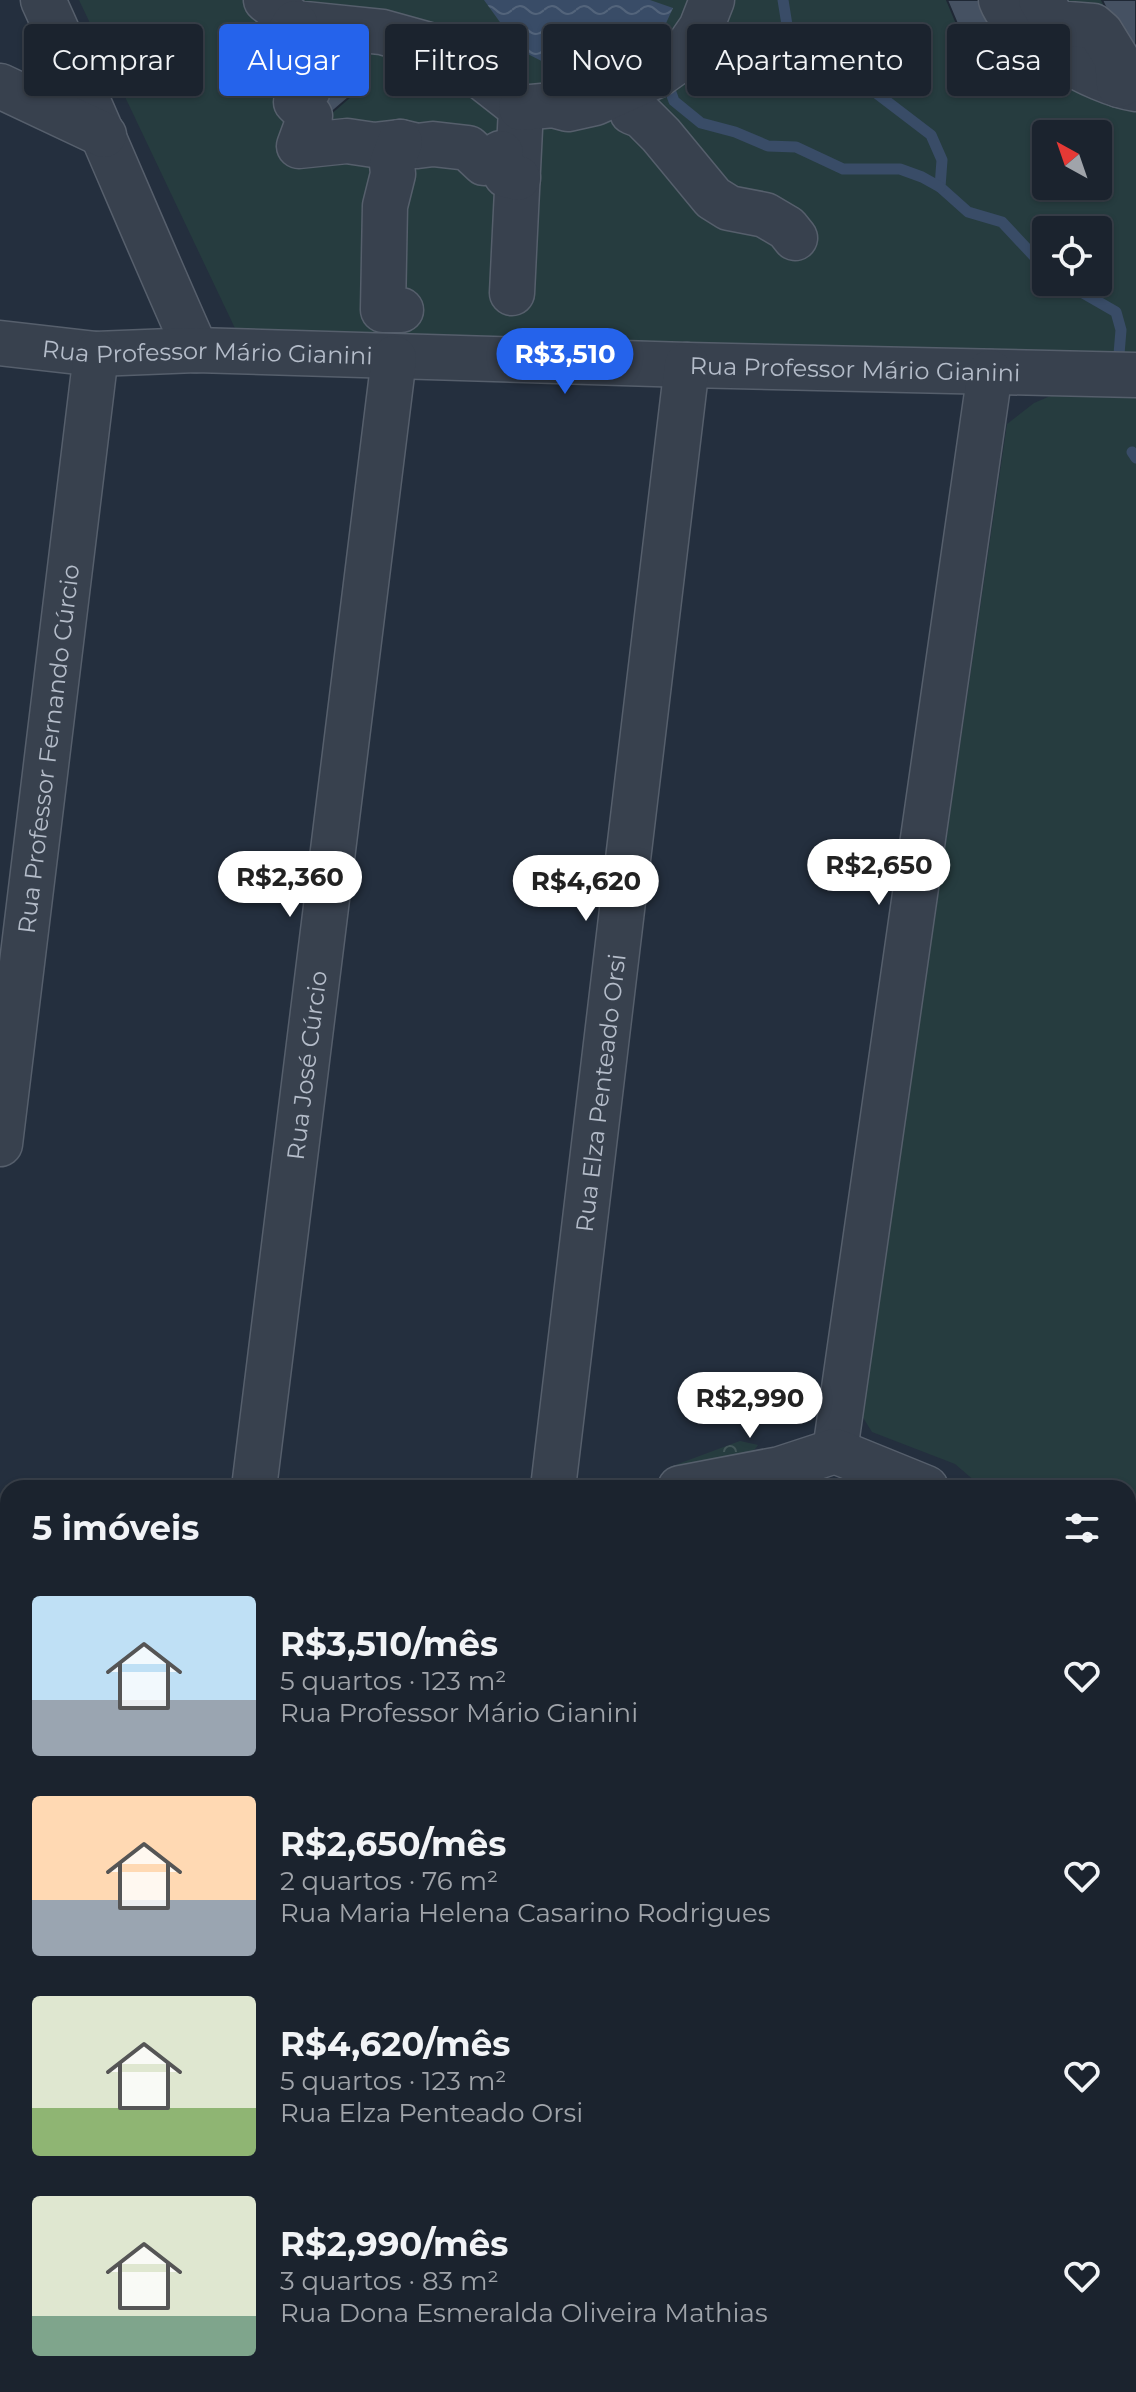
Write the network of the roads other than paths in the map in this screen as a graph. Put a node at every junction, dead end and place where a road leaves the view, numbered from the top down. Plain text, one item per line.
1 (43, 0) edge
2 (712, 0) edge
3 (1001, 0) edge
4 (1041, 0) edge
5 (280, 12) edge
6 (671, 66) edge
7 (1130, 83) edge
8 (0, 86) edge
9 (610, 96) edge
10 (627, 96) edge
11 (521, 108) junction
12 (104, 135) junction
13 (400, 142) junction
14 (518, 178) junction
15 (795, 238) dead end
16 (512, 293) dead end
17 (401, 310) dead end
18 (0, 343) edge
19 (196, 350) junction
20 (96, 354) junction
21 (394, 358) junction
22 (687, 365) junction
23 (990, 372) junction
24 (1136, 375) edge
25 (0, 1144) edge
26 (835, 1451) junction
27 (255, 1480) edge
28 (554, 1480) edge
29 (722, 1480) edge
30 (906, 1480) edge

1 - 12 street
2 - 6 street
3 - 7 street
4 - 7 street
5 - 11 street
5 - 13 street
8 - 12 street
9 - 11 street
10 - 15 street
11 - 14 street
12 - 19 street
13 - 14 street
13 - 17 street
14 - 16 street
18 - 20 street, Rua Professor Mário Gianini
19 - 20 street, Rua Professor Mário Gianini
19 - 21 street, Rua Professor Mário Gianini
20 - 25 street, Rua Professor Fernando Cúrcio
21 - 22 street, Rua Professor Mário Gianini
21 - 27 street, Rua José Cúrcio
22 - 23 street, Rua Professor Mário Gianini
22 - 28 street, Rua Elza Penteado Orsi
23 - 24 street, Rua Professor Mário Gianini
23 - 26 street
26 - 29 street
26 - 30 street

